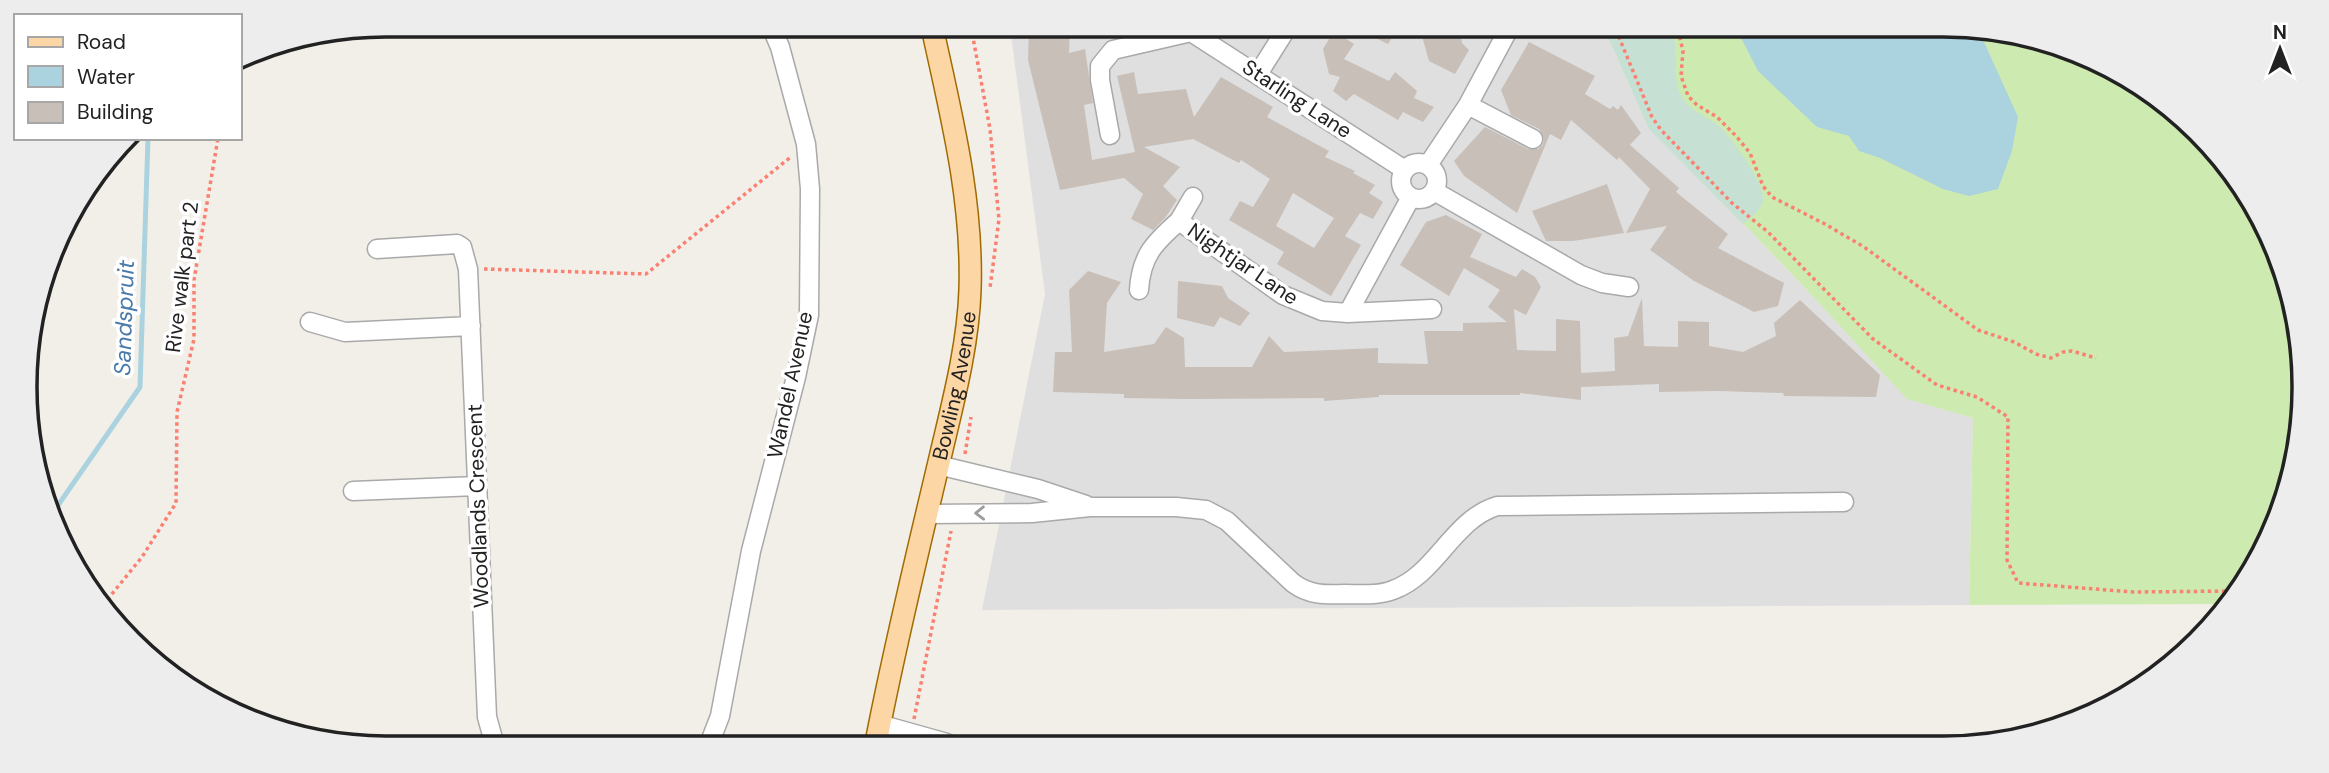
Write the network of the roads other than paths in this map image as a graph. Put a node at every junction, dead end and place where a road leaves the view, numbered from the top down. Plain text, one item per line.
1 (775, 37) edge
2 (934, 37) edge
3 (1164, 37) edge
4 (1202, 37) edge
5 (1281, 37) edge
6 (1504, 37) edge
7 (1258, 74) junction
8 (1468, 105) junction
9 (1110, 135) dead end
10 (1533, 139) dead end
11 (1427, 165) junction
12 (1405, 170) junction
13 (1434, 191) junction
14 (1193, 197) dead end
15 (1411, 197) junction
16 (1179, 221) junction
17 (377, 249) dead end
18 (1629, 287) dead end
19 (1139, 290) dead end
20 (1432, 309) dead end
21 (1348, 313) junction
22 (310, 322) dead end
23 (471, 326) junction
24 (938, 466) junction
25 (477, 486) junction
26 (353, 491) dead end
27 (1844, 502) dead end
28 (1090, 507) junction
29 (928, 514) junction
30 (878, 734) edge
31 (492, 736) edge
32 (712, 736) edge

1 - 32 street, Wandel Avenue
2 - 24 main road, Bowling Avenue
3 - 9 street
4 - 7 street, Starling Lane
5 - 7 street
6 - 8 street
7 - 12 street, Starling Lane
8 - 10 street
8 - 11 street
11 - 12 street
11 - 13 street
12 - 15 street
13 - 15 street
13 - 18 street
14 - 16 street, Nightjar Lane
15 - 21 street
16 - 19 street, Nightjar Lane
16 - 21 street, Nightjar Lane
17 - 23 street, Woodlands Crescent
20 - 21 street, Nightjar Lane
22 - 23 street
23 - 25 street, Woodlands Crescent
24 - 28 street
24 - 29 main road, Bowling Avenue
25 - 26 street
25 - 31 street, Woodlands Crescent
27 - 28 street
28 -> 29 street
29 - 30 main road, Bowling Avenue

